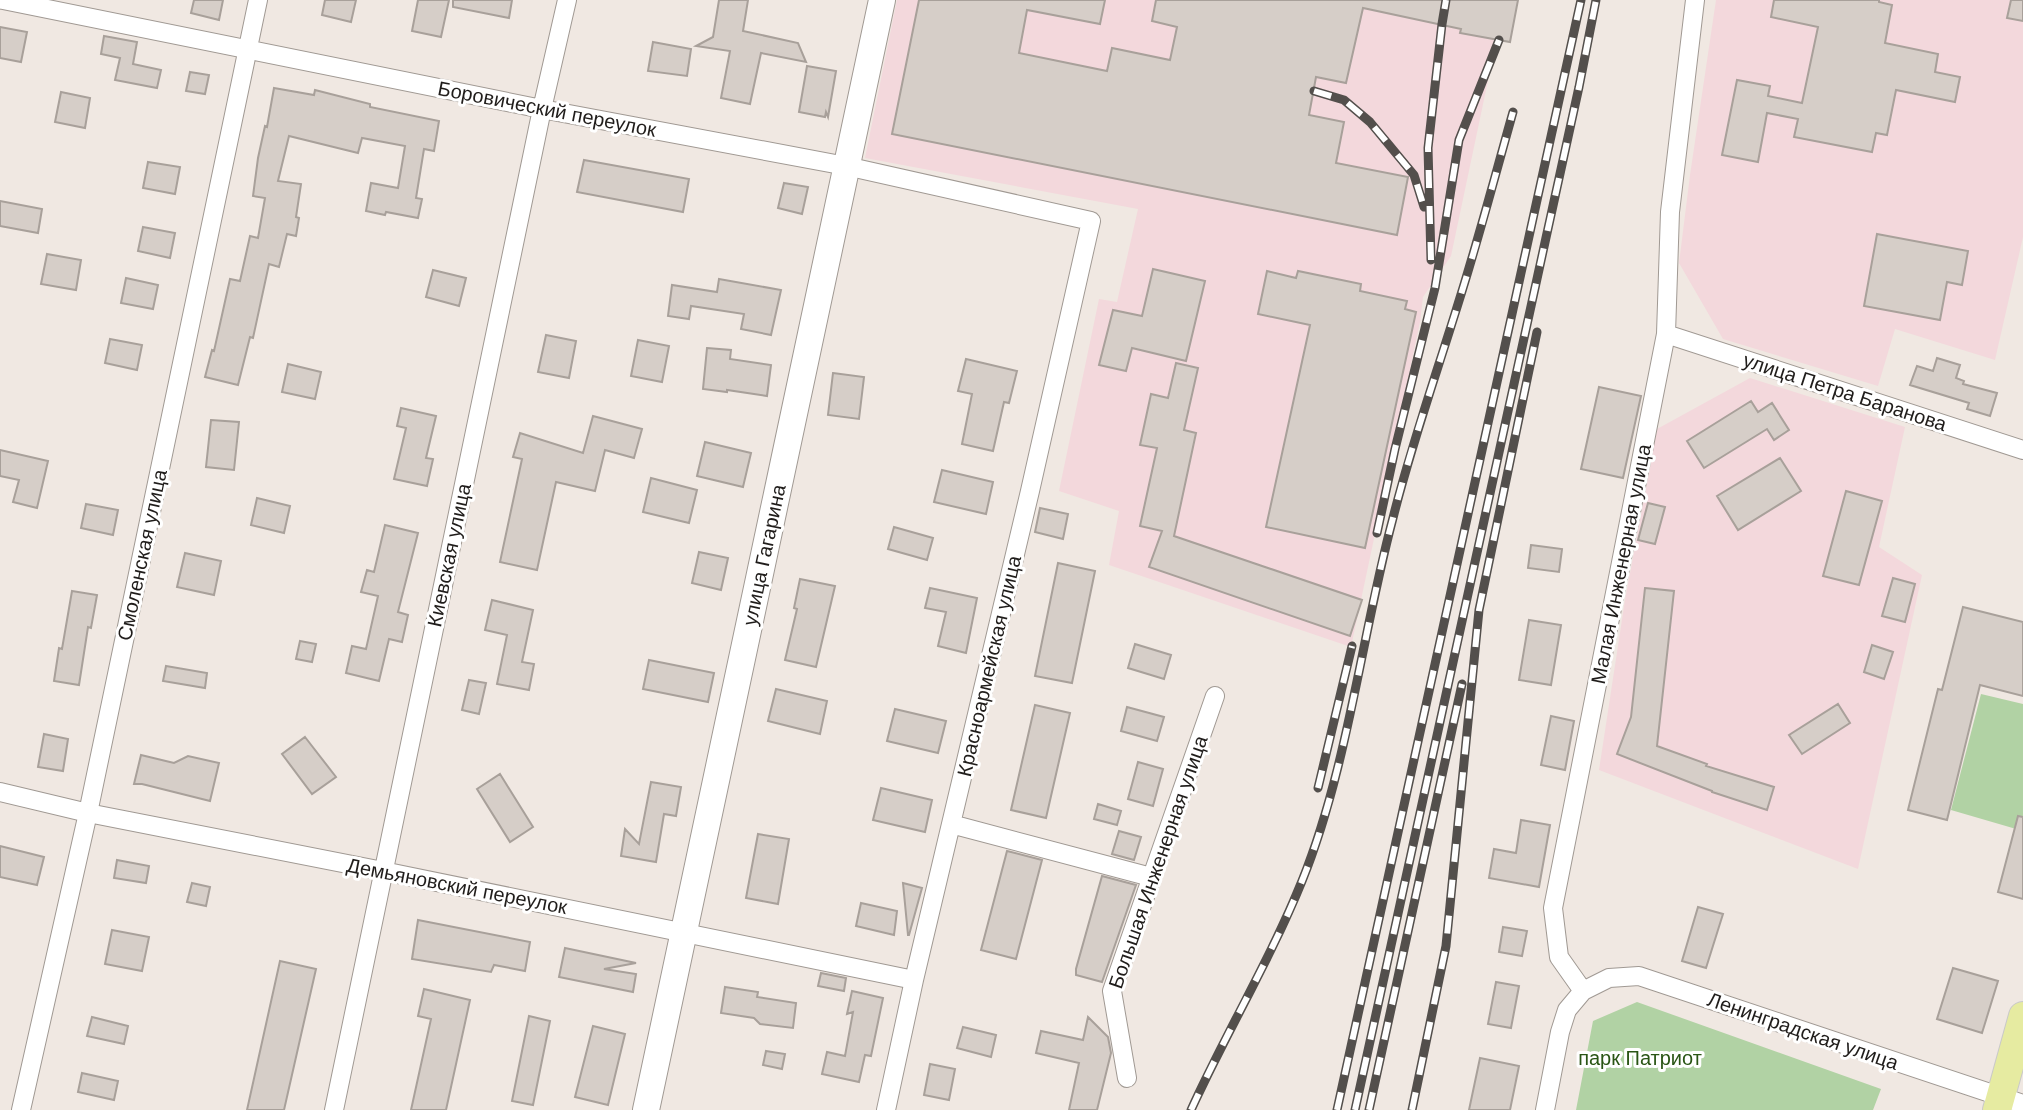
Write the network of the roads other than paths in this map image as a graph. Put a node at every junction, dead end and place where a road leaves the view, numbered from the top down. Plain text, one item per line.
1 (3, 0) edge
2 (258, 0) edge
3 (567, 0) edge
4 (882, 0) edge
5 (1695, 0) edge
6 (248, 50) junction
7 (542, 109) junction
8 (846, 166) junction
9 (1091, 221) joint
10 (1666, 334) junction
11 (2023, 450) edge
12 (1215, 696) dead end
13 (0, 792) edge
14 (88, 813) junction
15 (951, 824) junction
16 (383, 871) junction
17 (1151, 877) junction
18 (684, 932) junction
19 (914, 980) junction
20 (1583, 991) junction
21 (2023, 1016) edge
22 (1127, 1078) dead end
23 (2007, 1104) edge
24 (21, 1110) edge
25 (334, 1110) edge
26 (646, 1110) edge
27 (886, 1110) edge
28 (1545, 1110) edge

1 - 6 street, Боровический переулок
2 - 6 street, Смоленская улица
3 - 7 street, Киевская улица
4 - 8 street, улица Гагарина
5 - 10 street, Малая Инженерная улица
6 - 7 street, Боровический переулок
6 - 14 street, Смоленская улица
7 - 8 street, Боровический переулок
7 - 16 street, Киевская улица
8 - 9 street, Боровический переулок
8 - 18 street, улица Гагарина
9 - 15 street, Красноармейская улица
10 - 11 street, улица Петра Баранова
10 - 20 street, Малая Инженерная улица
12 - 17 street, Большая Инженерная улица
13 - 14 street, Демьяновский переулок
14 - 16 street, Демьяновский переулок
14 - 24 street, Смоленская улица
15 - 17 street
15 - 19 street, Красноармейская улица
16 - 18 street, Демьяновский переулок
16 - 25 street, Киевская улица
17 - 22 street, Большая Инженерная улица
18 - 19 street, Демьяновский переулок
18 - 26 street, улица Гагарина
19 - 27 street, Красноармейская улица
20 - 23 street, Ленинградская улица
20 - 28 street
21 - 23 main road

